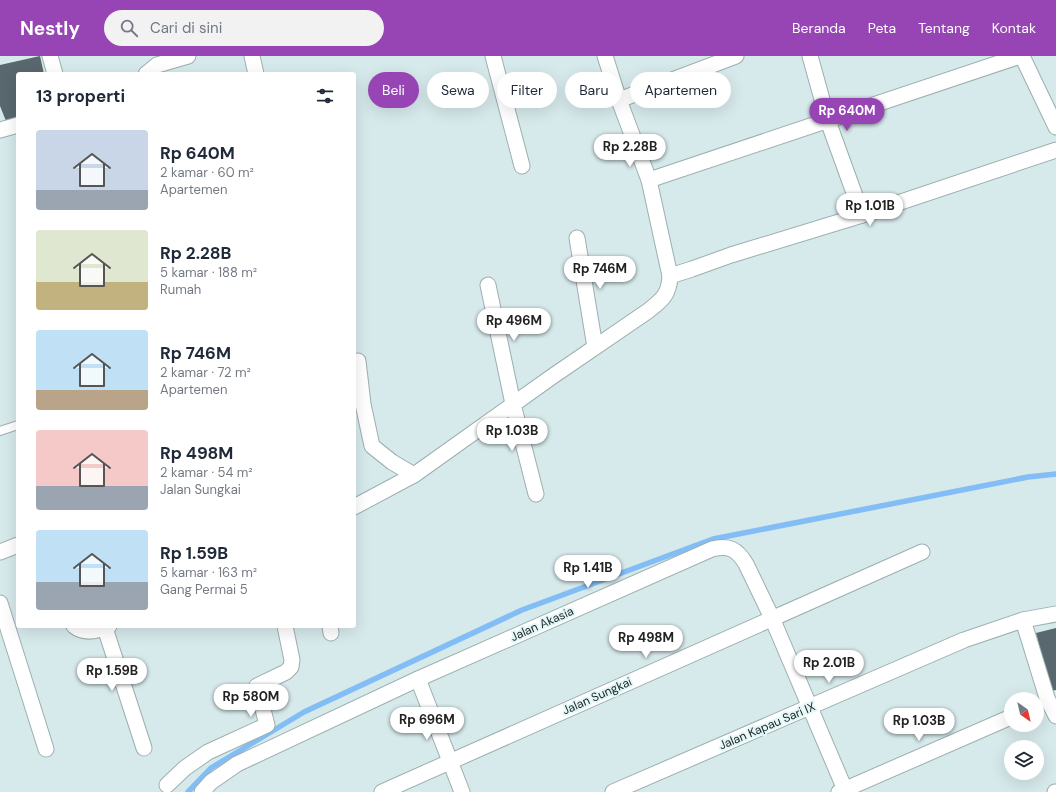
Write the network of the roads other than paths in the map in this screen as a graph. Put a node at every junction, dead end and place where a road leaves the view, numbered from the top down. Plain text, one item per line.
1 (50, 56) edge
2 (188, 56) edge
3 (252, 56) edge
4 (494, 56) edge
5 (605, 56) edge
6 (736, 56) edge
7 (810, 56) edge
8 (1021, 56) edge
9 (156, 60) edge
10 (54, 72) edge
11 (147, 72) edge
12 (256, 72) edge
13 (610, 72) edge
14 (622, 99) edge
15 (622, 108) edge
16 (828, 121) junction
17 (16, 126) edge
18 (1056, 127) edge
19 (0, 130) edge
20 (1056, 150) edge
21 (522, 166) dead end
22 (649, 180) junction
23 (862, 215) junction
24 (577, 238) dead end
25 (670, 276) junction
26 (488, 285) dead end
27 (595, 347) junction
28 (358, 361) dead end
29 (513, 404) junction
30 (16, 426) edge
31 (0, 431) edge
32 (414, 475) junction
33 (536, 494) dead end
34 (356, 506) edge
35 (16, 546) edge
36 (0, 552) edge
37 (922, 552) dead end
38 (0, 603) edge
39 (1056, 614) edge
40 (772, 618) junction
41 (1024, 620) junction
42 (78, 628) edge
43 (101, 628) edge
44 (107, 628) edge
45 (285, 628) edge
46 (418, 679) junction
47 (1040, 692) edge
48 (1044, 703) edge
49 (811, 707) junction
50 (1056, 716) edge
51 (1004, 720) edge
52 (46, 748) dead end
53 (144, 748) dead end
54 (449, 762) junction
55 (167, 785) dead end
56 (843, 791) edge
57 (202, 792) edge
58 (382, 792) edge
59 (462, 792) edge
60 (613, 792) edge

1 - 10 street
2 - 9 street
3 - 12 street
4 - 21 street
5 - 13 street
6 - 14 street
7 - 16 street
8 - 16 street
8 - 18 street
9 - 11 street
15 - 22 street
16 - 22 street
16 - 23 street
17 - 19 street
20 - 23 street
22 - 25 street
23 - 25 street
24 - 27 street
25 - 27 street
26 - 29 street
27 - 29 street
28 - 32 street
29 - 32 street
29 - 33 street
30 - 31 lane
32 - 34 street
35 - 36 street
37 - 40 street, Jalan Sungkai
38 - 52 street
39 - 41 street, Jalan Kapau Sari IX
40 - 46 street, Jalan Akasia
40 - 49 street, Jalan Akasia
40 - 54 street, Jalan Sungkai
41 - 47 street
41 - 49 street, Jalan Kapau Sari IX
42 - 43 street
44 - 53 street
45 - 55 street
46 - 54 street
46 - 57 street, Jalan Akasia
48 - 50 street
49 - 56 street, Jalan Akasia
49 - 60 street, Jalan Kapau Sari IX
51 - 56 street
54 - 58 street, Jalan Sungkai
54 - 59 street

